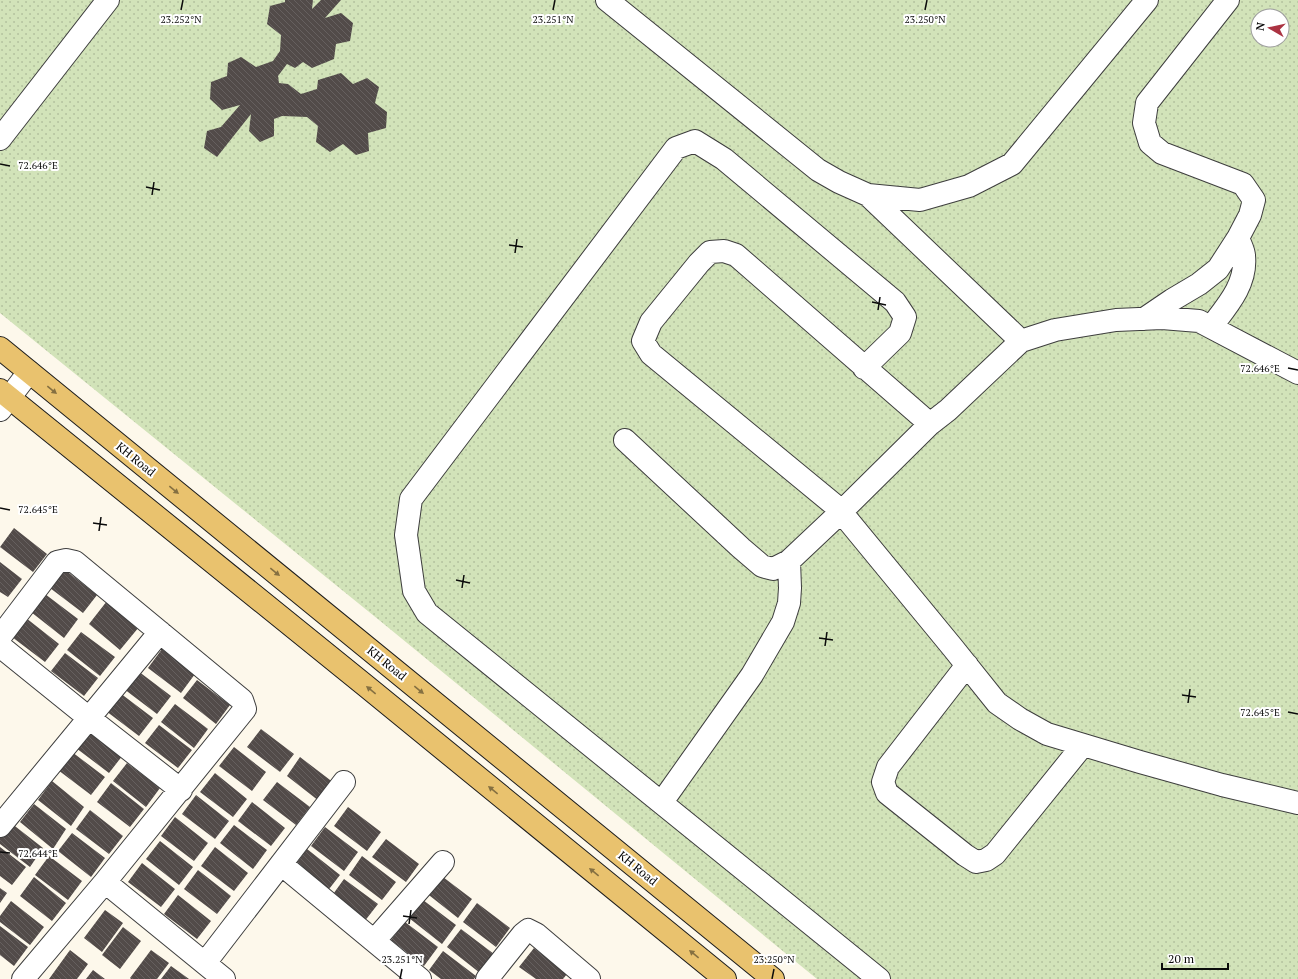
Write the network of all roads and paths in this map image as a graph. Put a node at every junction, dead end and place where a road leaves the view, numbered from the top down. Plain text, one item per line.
1 (108, 0) edge
2 (606, 0) edge
3 (1147, 0) edge
4 (1228, 0) edge
5 (0, 139) edge
6 (868, 195) junction
7 (1238, 238) junction
8 (1144, 319) junction
9 (1211, 327) junction
10 (1021, 341) junction
11 (0, 348) edge
12 (864, 368) junction
13 (29, 372) junction
14 (1298, 373) edge
15 (3, 399) edge
16 (930, 424) junction
17 (625, 440) dead end
18 (841, 512) junction
19 (789, 560) junction
20 (160, 632) junction
21 (0, 637) edge
22 (0, 646) edge
23 (967, 665) junction
24 (88, 718) junction
25 (1083, 745) junction
26 (344, 782) dead end
27 (181, 790) junction
28 (662, 802) junction
29 (1298, 803) edge
30 (0, 826) edge
31 (443, 862) dead end
32 (281, 864) junction
33 (105, 882) junction
34 (374, 941) junction
35 (205, 963) junction
36 (23, 979) edge
37 (224, 979) edge
38 (420, 979) edge
39 (486, 979) edge
40 (589, 979) edge
41 (725, 979) edge
42 (773, 979) edge
43 (879, 979) edge

1 - 5 street
2 - 6 street
3 - 6 street
4 - 7 street
6 - 10 street
7 - 8 street
7 - 9 street
8 - 9 street
8 - 10 street
9 - 14 street
10 - 16 street
11 - 13 main road, KH Road
12 - 16 street
12 - 18 street
12 - 28 street
13 - 15 street
13 -> 42 main road, KH Road
41 -> 15 main road
16 - 18 street
17 - 19 street
18 - 19 street
18 - 23 street
19 - 28 street
20 - 21 street
20 - 24 street
20 - 27 street
22 - 24 street
23 - 25 street
23 - 25 street
24 - 27 street
24 - 30 street
25 - 29 street
26 - 32 street
27 - 33 street
28 - 43 street
31 - 34 street
32 - 34 street
32 - 35 street
33 - 35 street
33 - 36 street
34 - 38 street
35 - 37 street
39 - 40 street

